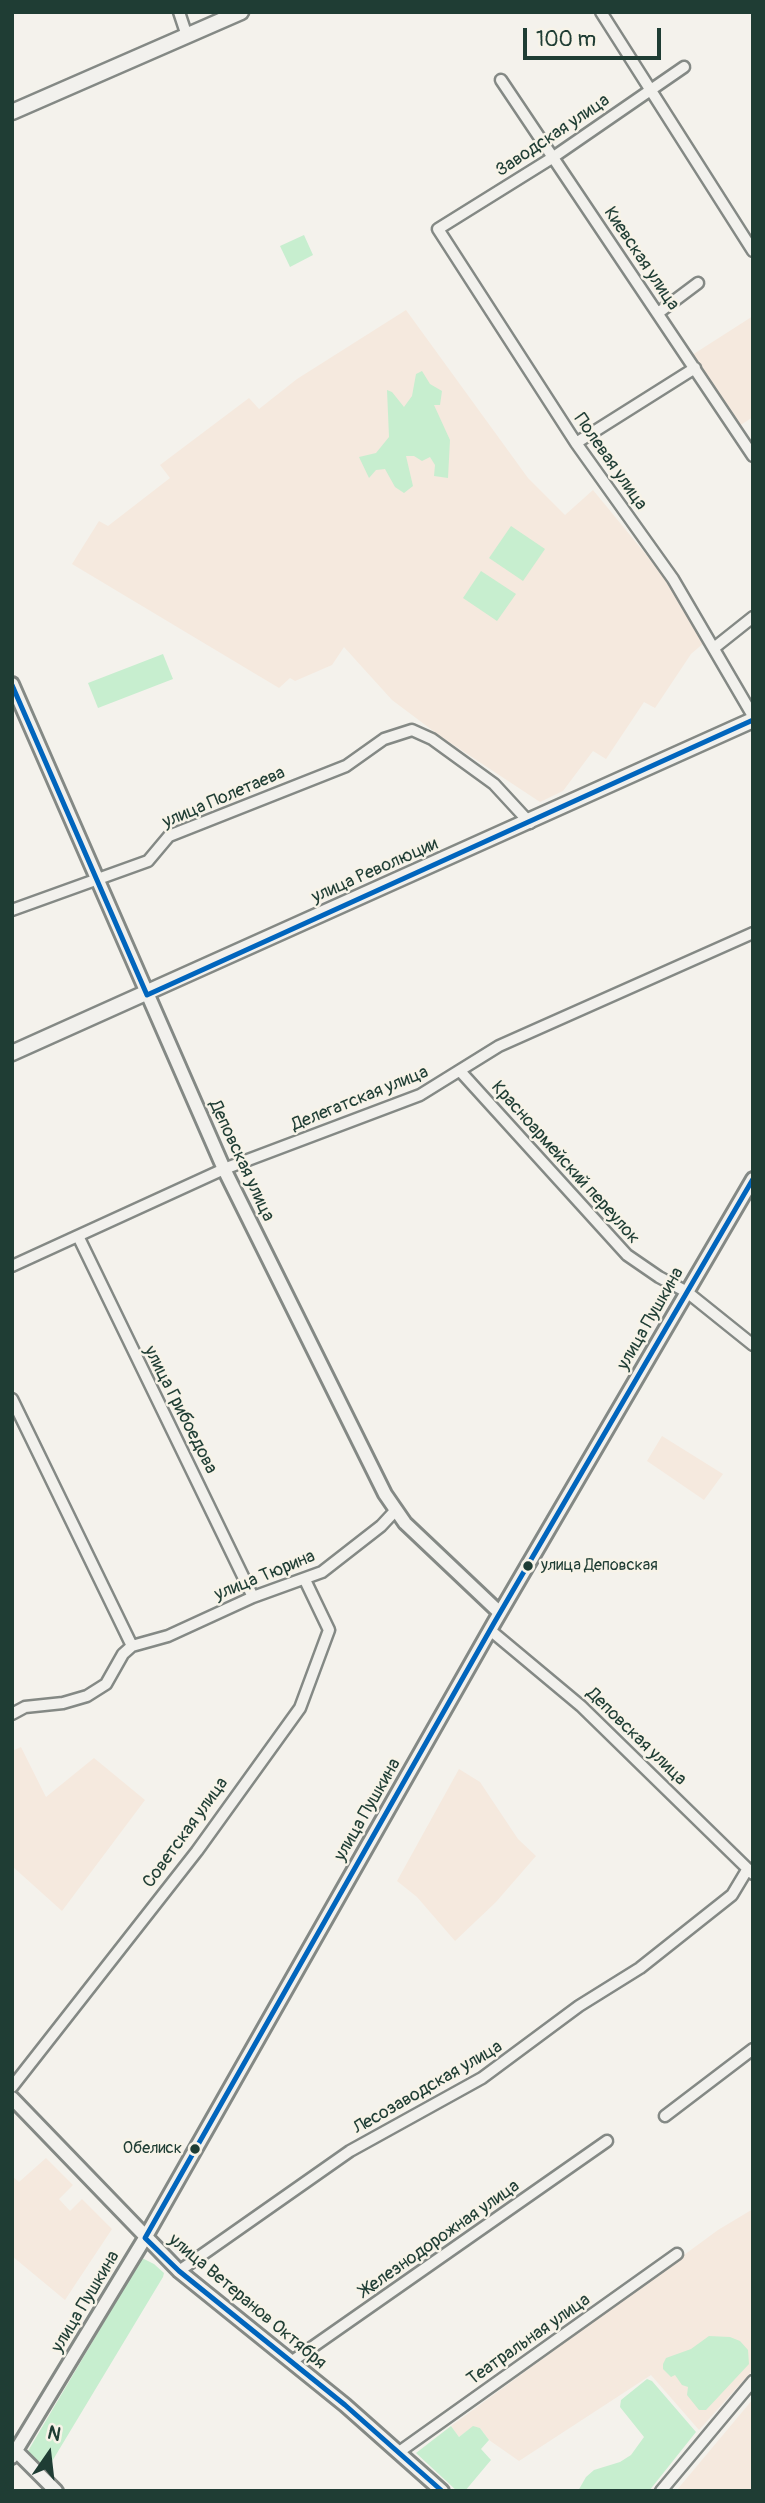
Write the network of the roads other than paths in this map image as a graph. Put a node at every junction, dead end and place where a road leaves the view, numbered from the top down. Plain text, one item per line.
1 (178, 12) edge
2 (242, 12) edge
3 (601, 12) edge
4 (187, 36) junction
5 (684, 67) dead end
6 (501, 80) dead end
7 (648, 90) junction
8 (12, 112) edge
9 (552, 158) junction
10 (438, 229) joint
11 (753, 251) edge
12 (698, 283) dead end
13 (658, 313) junction
14 (695, 368) junction
15 (576, 443) junction
16 (753, 456) edge
17 (753, 617) edge
18 (714, 648) junction
19 (12, 684) edge
20 (753, 718) edge
21 (530, 823) junction
22 (97, 879) junction
23 (12, 910) edge
24 (753, 933) edge
25 (147, 995) junction
26 (12, 1054) edge
27 (460, 1071) junction
28 (224, 1169) junction
29 (753, 1179) edge
30 (78, 1237) junction
31 (12, 1266) edge
32 (687, 1292) junction
33 (753, 1345) edge
34 (12, 1399) edge
35 (395, 1511) junction
36 (305, 1580) junction
37 (253, 1597) junction
38 (500, 1613) junction
39 (490, 1630) junction
40 (132, 1646) junction
41 (12, 1714) edge
42 (750, 1872) edge
43 (753, 2049) edge
44 (12, 2087) edge
45 (14, 2104) edge
46 (665, 2116) dead end
47 (607, 2141) dead end
48 (145, 2238) junction
49 (677, 2254) dead end
50 (179, 2271) junction
51 (292, 2362) junction
52 (753, 2381) edge
53 (400, 2452) junction
54 (14, 2454) edge
55 (56, 2491) edge
56 (442, 2491) edge
57 (661, 2491) edge

1 - 4 street
2 - 4 main road
3 - 7 street
4 - 8 main road
5 - 7 street, Заводская улица
6 - 9 street, Киевская улица
7 - 9 street, Заводская улица
7 - 11 street
9 - 10 street, Заводская улица
9 - 13 street, Киевская улица
10 - 15 street, Полевая улица
12 - 13 street
13 - 14 street, Киевская улица
14 - 15 street
14 - 16 street, Киевская улица
15 - 18 street, Полевая улица
17 - 18 street
18 - 20 street, Полевая улица
19 - 22 street, Деповская улица
20 - 21 main road, улица Революции
21 - 22 street, улица Полетаева
21 - 25 main road, улица Революции
22 - 23 street, улица Полетаева
22 - 25 street, Деповская улица
24 - 27 street, Делегатская улица
25 - 26 main road, улица Революции
25 - 28 street, Деповская улица
27 - 28 street, Делегатская улица
27 - 32 street, Красноармейский переулок
28 - 30 street, Делегатская улица
28 - 35 street, Деповская улица
29 - 32 street, улица Пушкина
30 - 31 street, Делегатская улица
30 - 37 street, улица Грибоедова
32 - 33 street, Красноармейский переулок
32 - 38 street, улица Пушкина
34 - 40 street
35 - 36 street, улица Тюрина
35 - 38 street, Деповская улица
36 - 37 street, улица Тюрина
36 - 44 street, Советская улица
37 - 40 street, улица Тюрина
38 - 39 street, улица Пушкина
39 - 42 street, Деповская улица
39 - 48 street, улица Пушкина
40 - 41 street
42 - 50 street, Лесозаводская улица
43 - 46 street
45 - 48 street, улица Ветеранов Октября
47 - 51 street, Железнодорожная улица
48 - 50 street, улица Ветеранов Октября
48 - 54 street, улица Пушкина
49 - 53 street, Театральная улица
50 - 51 street, улица Ветеранов Октября
51 - 53 street, улица Ветеранов Октября
52 - 57 street
53 - 56 street, улица Ветеранов Октября
54 - 55 street

